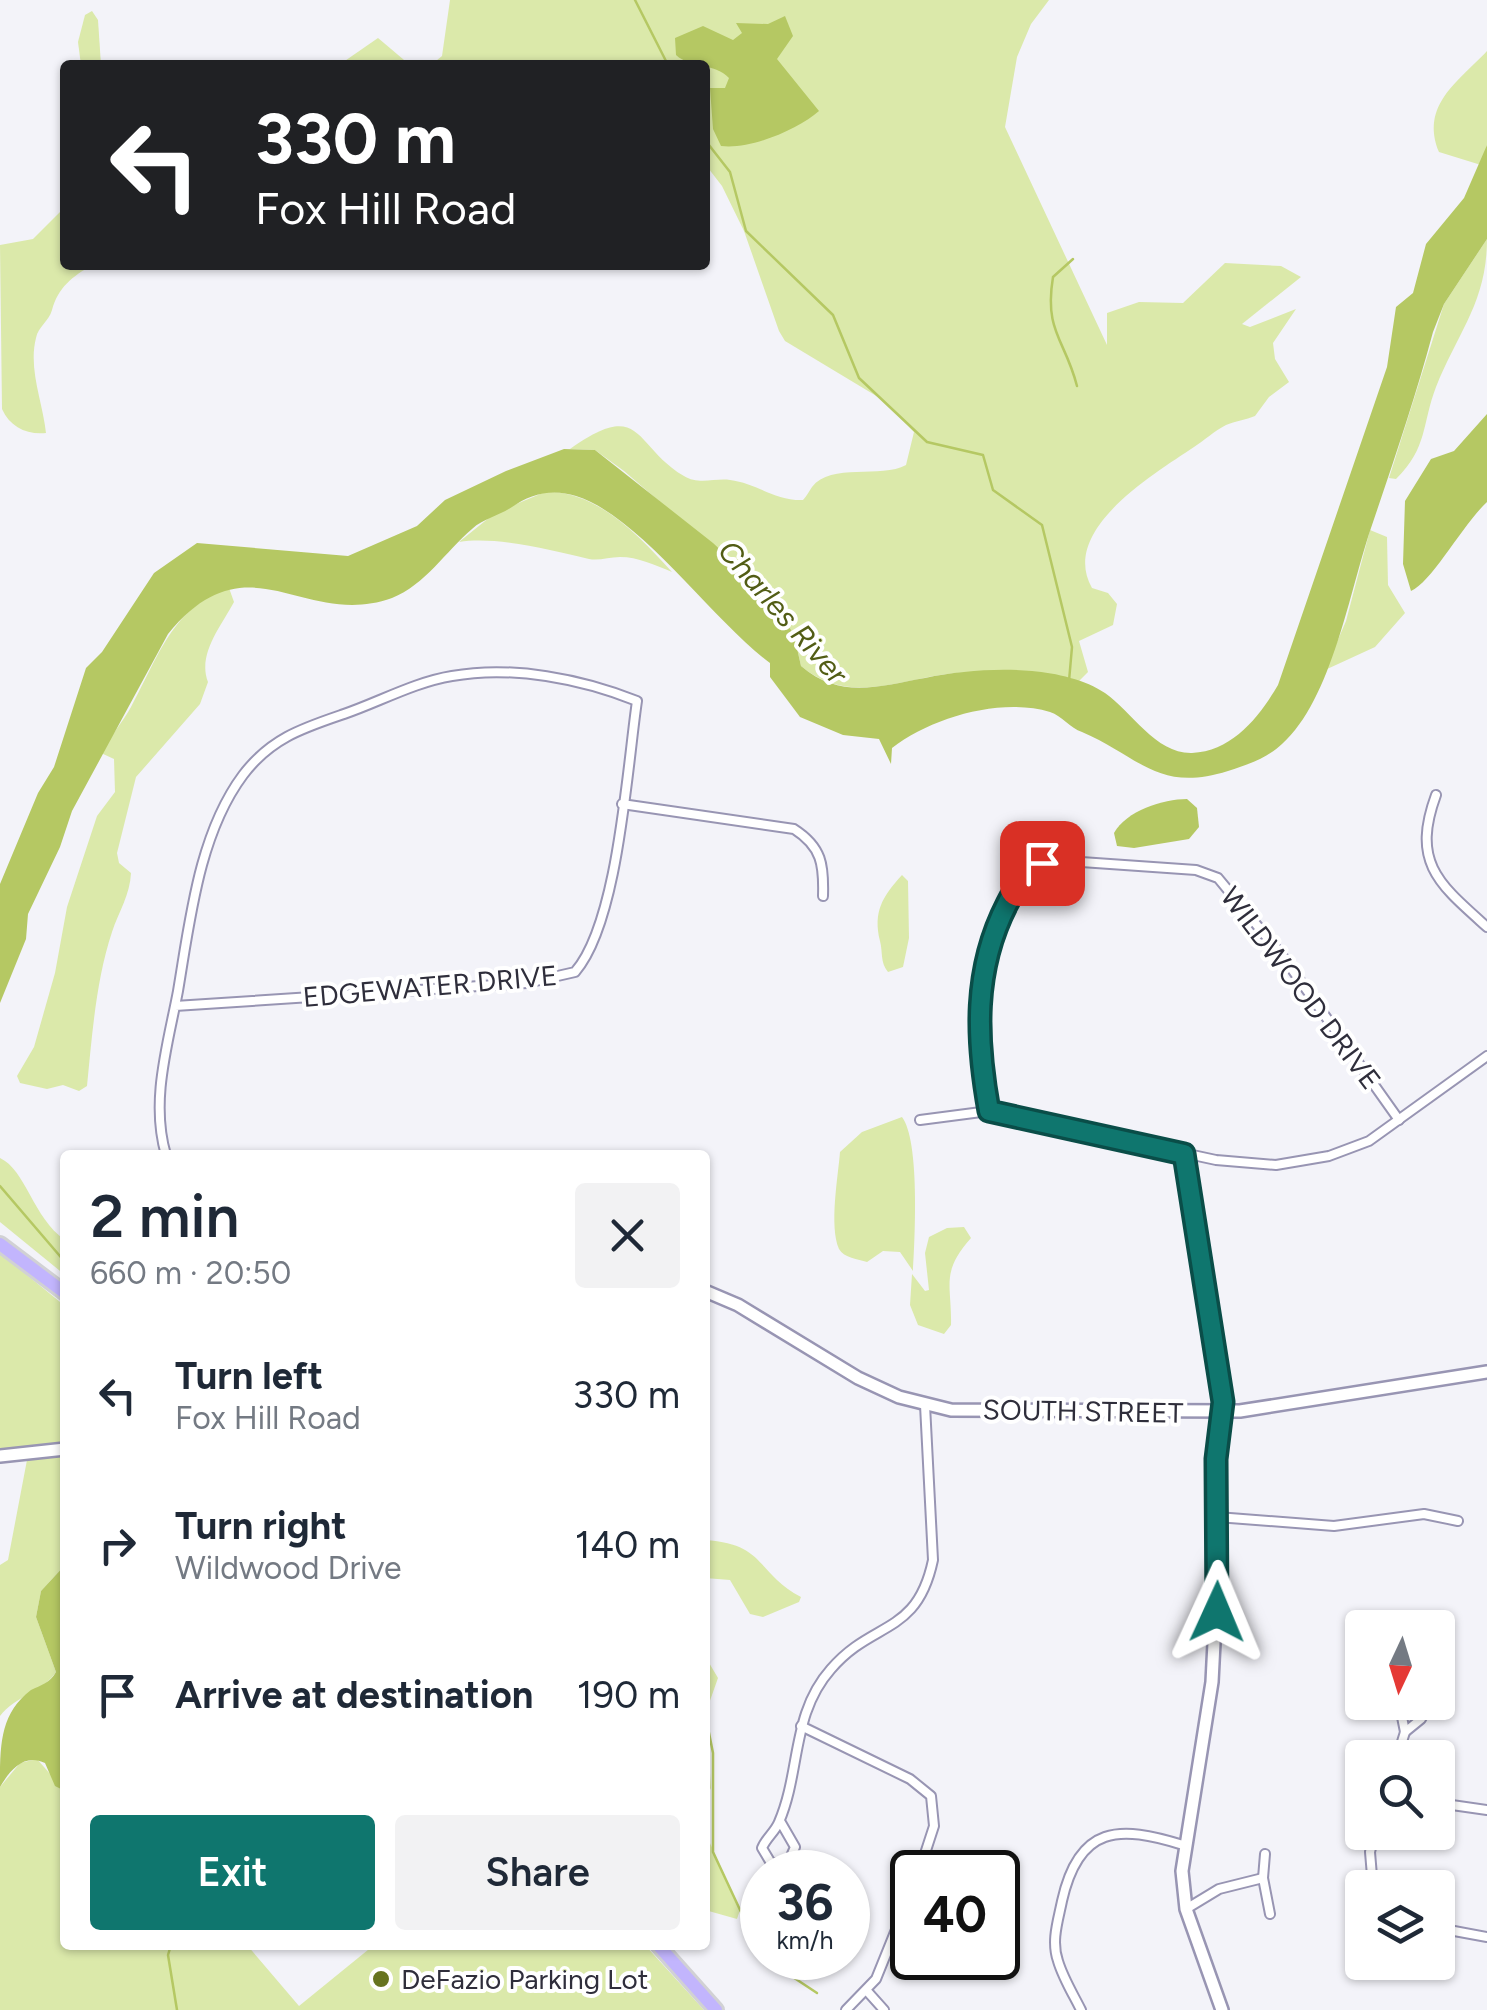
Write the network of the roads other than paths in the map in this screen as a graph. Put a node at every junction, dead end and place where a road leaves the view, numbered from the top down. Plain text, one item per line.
1 (1436, 795) dead end
2 (622, 804) junction
3 (823, 896) dead end
4 (1487, 927) edge
5 (175, 1006) junction
6 (1487, 1056) edge
7 (989, 1111) junction
8 (920, 1120) dead end
9 (1399, 1120) junction
10 (165, 1150) edge
11 (1184, 1154) junction
12 (0, 1244) edge
13 (60, 1289) edge
14 (710, 1293) edge
15 (1487, 1372) edge
16 (925, 1405) junction
17 (1224, 1412) junction
18 (60, 1450) edge
19 (0, 1456) edge
20 (1217, 1517) junction
21 (1458, 1521) dead end
22 (1403, 1720) edge
23 (1420, 1720) edge
24 (800, 1726) junction
25 (1405, 1732) junction
26 (1403, 1740) edge
27 (1455, 1805) edge
28 (1487, 1810) edge
29 (780, 1822) junction
30 (1183, 1845) junction
31 (926, 1850) edge
32 (1266, 1854) dead end
33 (1262, 1878) junction
34 (1186, 1908) junction
35 (1270, 1914) dead end
36 (1455, 1931) edge
37 (1487, 1937) edge
38 (890, 1945) edge
39 (662, 1950) edge
40 (866, 1990) junction
41 (716, 2010) edge
42 (846, 2010) edge
43 (884, 2010) edge
44 (1081, 2010) edge
45 (1222, 2010) edge

1 - 4 street
2 - 3 street
2 - 5 street, EDGEWATER DRIVE
2 - 5 street, EDGEWATER DRIVE
5 - 10 street, EDGEWATER DRIVE
6 - 9 street
7 - 8 street
7 - 9 street, WILDWOOD DRIVE
7 - 11 street
9 - 11 street
11 - 17 street
12 - 13 main road
14 - 16 street, SOUTH STREET
15 - 17 street, SOUTH STREET
16 - 17 street, SOUTH STREET
16 - 24 street
17 - 20 street
18 - 19 street
20 - 21 street
20 - 30 street
22 - 25 street
23 - 25 street
24 - 29 street
24 - 31 street
25 - 26 street
27 - 28 street
29 - 29 street
30 - 34 street
30 - 44 street
32 - 33 street
33 - 34 street
33 - 35 street
34 - 45 street
36 - 37 street
38 - 40 street
39 - 41 main road
40 - 42 street
40 - 43 street

